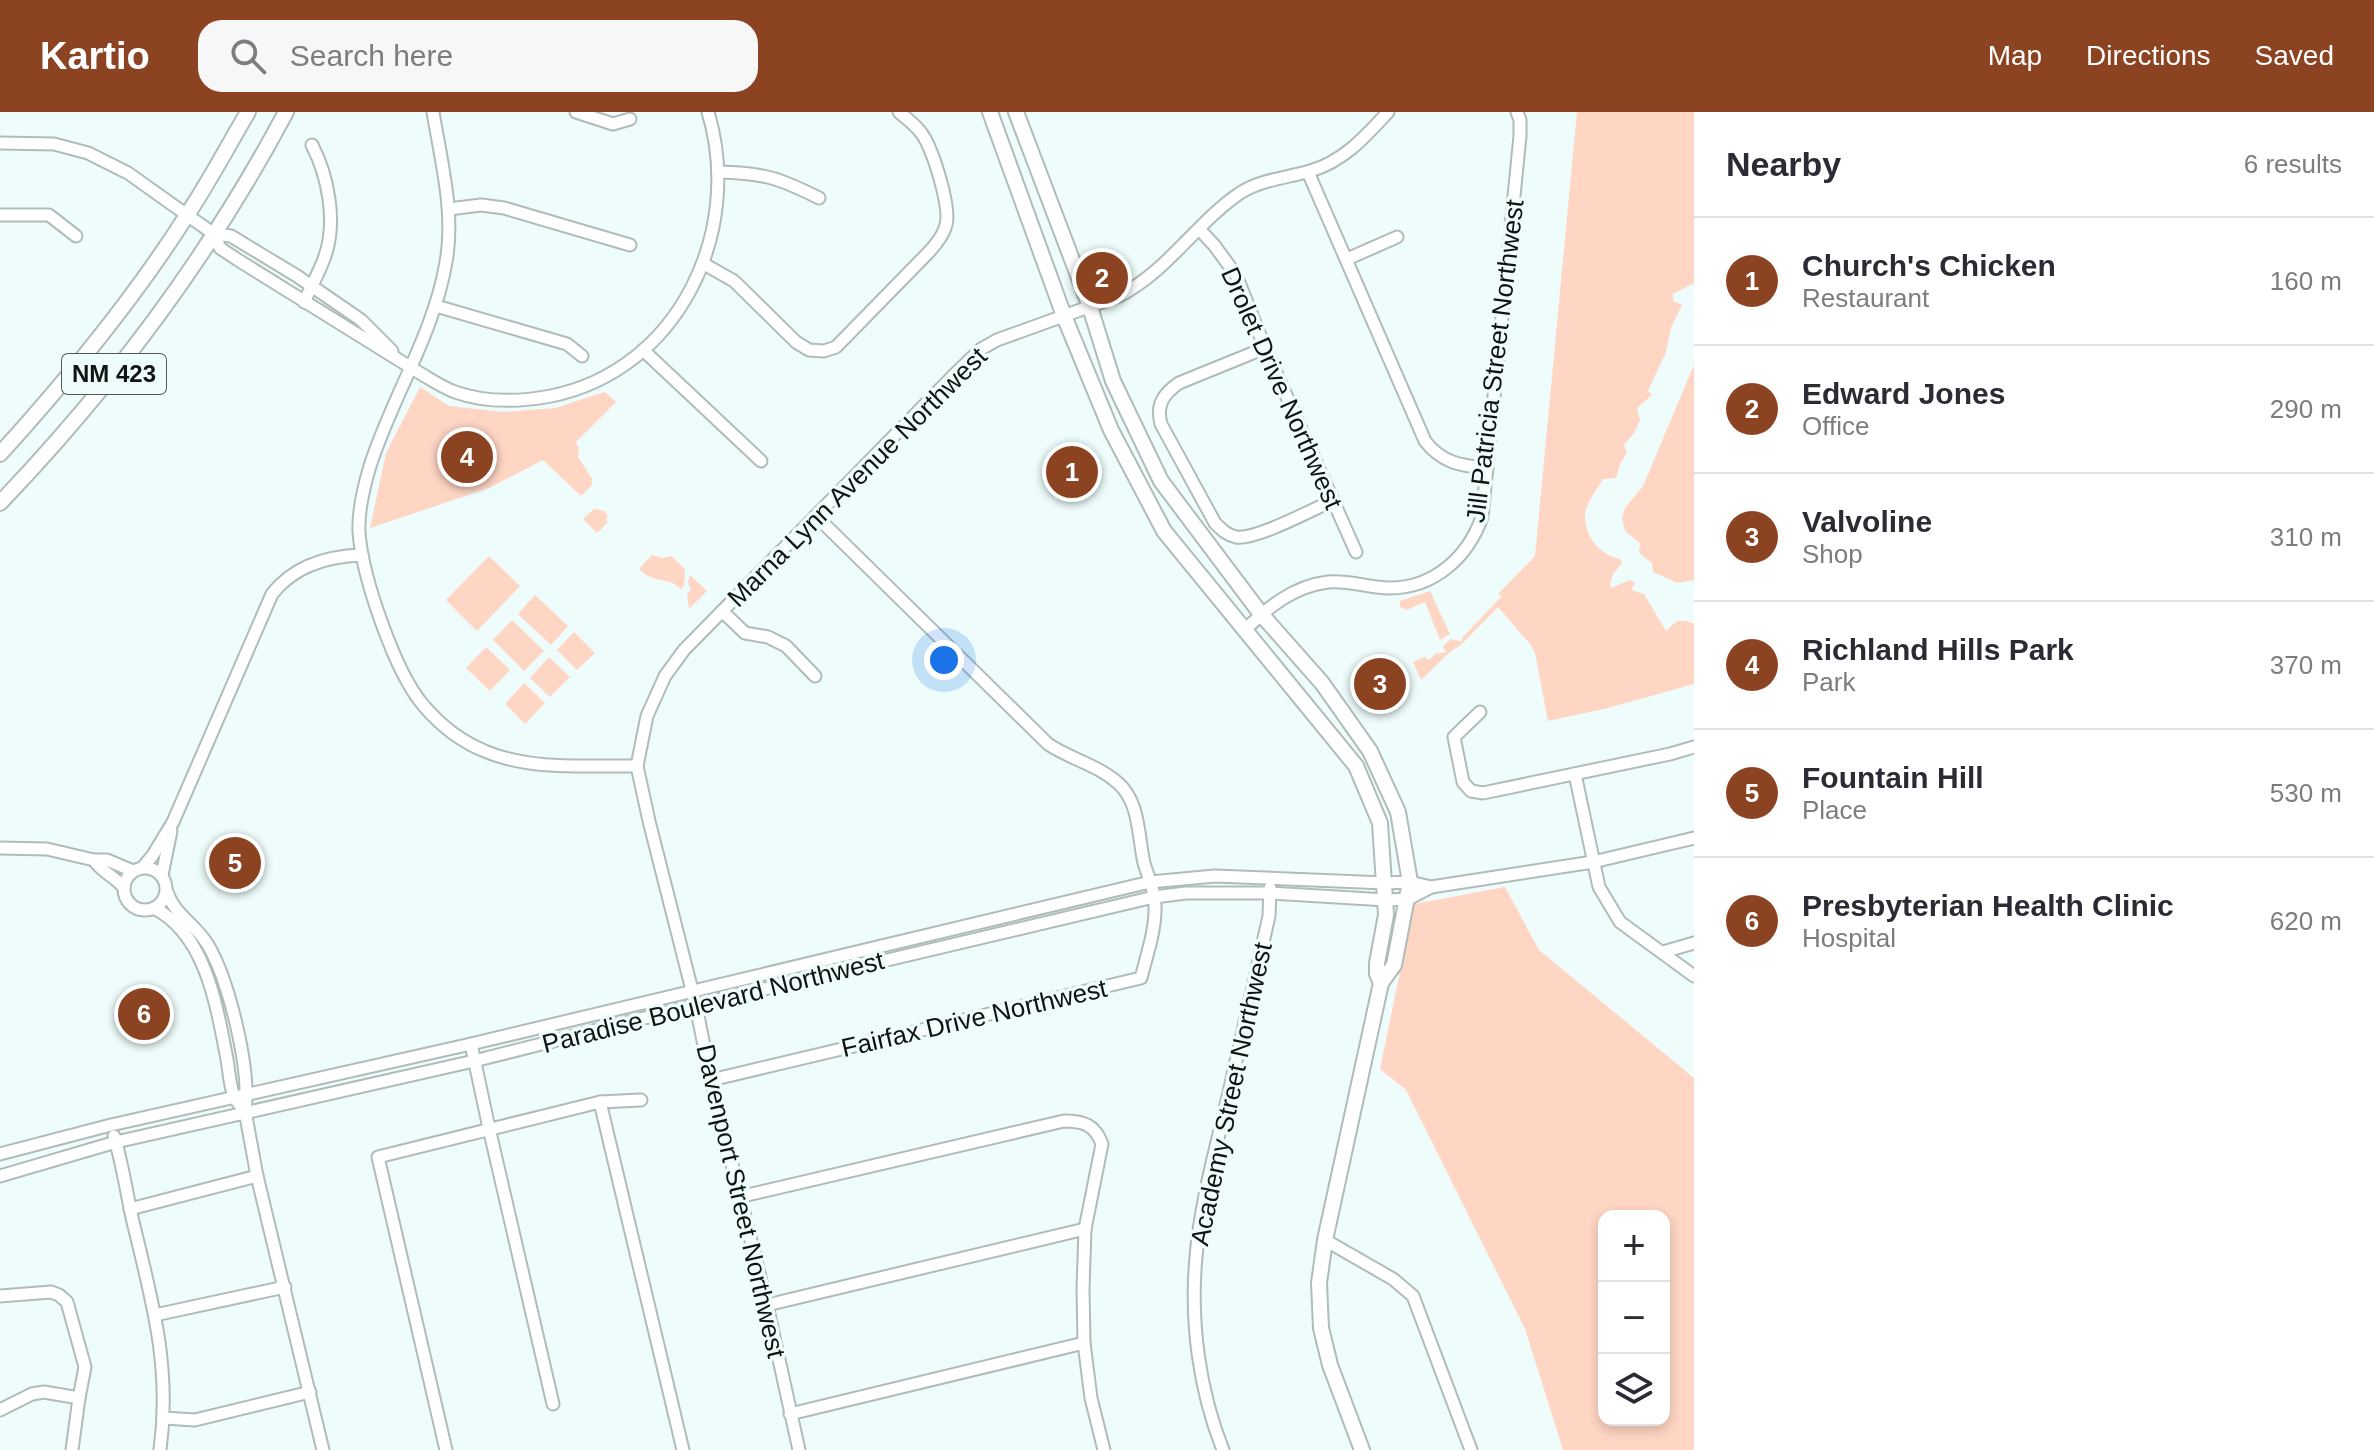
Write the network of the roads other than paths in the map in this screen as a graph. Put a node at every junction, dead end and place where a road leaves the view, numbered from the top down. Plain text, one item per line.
1 (248, 112) edge
2 (286, 112) edge
3 (433, 112) edge
4 (576, 112) edge
5 (708, 112) edge
6 (899, 112) edge
7 (990, 112) edge
8 (1016, 112) edge
9 (1388, 112) edge
10 (1517, 112) edge
11 (630, 119) dead end
12 (0, 143) edge
13 (312, 145) dead end
14 (719, 172) junction
15 (1308, 172) junction
16 (819, 198) dead end
17 (449, 209) junction
18 (0, 215) edge
19 (187, 215) junction
20 (1199, 229) junction
21 (214, 234) junction
22 (76, 236) dead end
23 (1397, 237) dead end
24 (630, 245) dead end
25 (1347, 259) junction
26 (704, 264) junction
27 (312, 286) junction
28 (304, 302) junction
29 (436, 306) junction
30 (1090, 307) junction
31 (1064, 316) junction
32 (1265, 348) junction
33 (643, 350) junction
34 (582, 356) dead end
35 (410, 367) junction
36 (0, 454) edge
37 (761, 461) dead end
38 (1487, 468) junction
39 (1332, 501) junction
40 (0, 503) edge
41 (816, 516) junction
42 (1356, 552) dead end
43 (362, 555) junction
44 (722, 611) junction
45 (1261, 614) junction
46 (1244, 631) junction
47 (815, 676) dead end
48 (1480, 712) dead end
49 (1694, 747) edge
50 (637, 766) junction
51 (1575, 774) junction
52 (173, 822) junction
53 (1694, 838) edge
54 (0, 848) edge
55 (94, 860) junction
56 (1593, 862) junction
57 (138, 869) junction
58 (162, 875) junction
59 (1271, 879) junction
60 (1150, 882) junction
61 (1410, 882) junction
62 (1385, 883) junction
63 (1431, 887) junction
64 (124, 888) junction
65 (167, 892) junction
66 (1270, 893) junction
67 (1154, 897) junction
68 (1408, 899) junction
69 (1386, 900) junction
70 (154, 908) junction
71 (1019, 913) junction
72 (1043, 923) junction
73 (962, 927) junction
74 (945, 931) junction
75 (979, 938) junction
76 (1694, 943) edge
77 (932, 949) junction
78 (1663, 952) junction
79 (804, 965) junction
80 (1694, 976) edge
81 (1381, 983) junction
82 (763, 991) junction
83 (692, 992) junction
84 (696, 1006) junction
85 (471, 1044) junction
86 (474, 1061) junction
87 (711, 1080) junction
88 (248, 1093) junction
89 (234, 1096) junction
90 (641, 1100) dead end
91 (600, 1102) junction
92 (245, 1111) junction
93 (111, 1125) junction
94 (489, 1128) junction
95 (116, 1142) junction
96 (0, 1154) edge
97 (0, 1176) edge
98 (257, 1176) junction
99 (739, 1197) junction
100 (130, 1209) junction
101 (1085, 1229) junction
102 (1325, 1240) junction
103 (285, 1287) junction
104 (0, 1296) edge
105 (767, 1305) junction
106 (155, 1315) junction
107 (1084, 1343) junction
108 (310, 1392) junction
109 (79, 1398) junction
110 (553, 1404) dead end
111 (0, 1410) edge
112 (790, 1414) junction
113 (164, 1418) junction
114 (72, 1450) edge
115 (160, 1450) edge
116 (323, 1450) edge
117 (446, 1450) edge
118 (683, 1450) edge
119 (799, 1450) edge
120 (1104, 1450) edge
121 (1223, 1450) edge
122 (1362, 1450) edge
123 (1471, 1450) edge

1 - 19 main road, NM 423
2 - 21 main road, NM 423
3 - 17 street
4 - 11 street
5 - 14 street
6 - 26 street
7 - 31 main road
8 - 30 main road
9 - 15 street, Marna Lynn Avenue Northwest
10 - 38 street, Jill Patricia Street Northwest
12 - 19 street
13 - 27 street
14 - 16 street
14 - 26 street
15 - 20 street, Marna Lynn Avenue Northwest
15 - 25 street
17 - 24 street
17 - 29 street
18 - 22 street
19 - 21 street
19 - 36 main road, NM 423
20 - 30 street, Marna Lynn Avenue Northwest
20 - 32 street, Drolet Drive Northwest
21 - 27 street
21 - 28 street
21 - 40 main road, NM 423
23 - 25 street
25 - 38 street
26 - 33 street
27 - 28 street
27 - 35 street
28 - 35 street
29 - 34 street
29 - 35 street
30 - 31 street, Marna Lynn Avenue Northwest
30 - 45 main road
31 - 41 street, Marna Lynn Avenue Northwest
31 - 46 main road
32 - 39 street, Drolet Drive Northwest
32 - 39 street
33 - 35 street
33 - 37 street
35 - 43 street
38 - 45 street, Jill Patricia Street Northwest
39 - 42 street, Drolet Drive Northwest
41 - 44 street, Marna Lynn Avenue Northwest
41 - 60 street, Fairfax Drive Northwest
43 - 50 street
43 - 52 street
44 - 47 street
44 - 50 street, Marna Lynn Avenue Northwest
45 - 46 street, Jill Patricia Street Northwest
45 - 61 main road
46 - 62 main road
48 - 51 street
49 - 51 street
50 - 83 street, Davenport Street Northwest
51 - 56 street
52 - 57 street
52 - 58 street
53 - 56 street, Paradise Boulevard Northwest
54 - 55 street
55 - 57 street
55 - 64 street
56 - 63 street, Paradise Boulevard Northwest
56 - 78 street
57 - 58 street
57 - 64 street
58 - 65 street
59 - 60 street, Paradise Boulevard Northwest
59 - 62 street, Paradise Boulevard Northwest
59 - 66 street, Academy Street Northwest
60 - 67 street, Fairfax Drive Northwest
60 - 71 street, Paradise Boulevard Northwest
61 - 62 street, Paradise Boulevard Northwest
61 - 63 street, Paradise Boulevard Northwest
61 - 68 main road
62 - 69 main road
63 - 68 street, Paradise Boulevard Northwest
64 - 70 street
65 - 70 street
65 - 88 street
66 - 67 street, Paradise Boulevard Northwest
66 - 69 street, Paradise Boulevard Northwest
66 - 121 street, Academy Street Northwest
67 - 72 street, Paradise Boulevard Northwest
67 - 87 street, Fairfax Drive Northwest
68 - 69 street, Paradise Boulevard Northwest
68 - 81 main road
69 - 81 main road
70 - 89 street
71 - 72 street
71 - 73 street, Paradise Boulevard Northwest
72 - 75 street, Paradise Boulevard Northwest
73 - 74 street, Paradise Boulevard Northwest
73 - 75 street
74 - 77 street
74 - 79 street, Paradise Boulevard Northwest
75 - 77 street, Paradise Boulevard Northwest
76 - 78 street
77 - 82 street, Paradise Boulevard Northwest
78 - 80 street
79 - 82 street
79 - 83 street, Paradise Boulevard Northwest
81 - 102 main road
82 - 84 street, Paradise Boulevard Northwest
83 - 84 street, Davenport Street Northwest
83 - 85 street, Paradise Boulevard Northwest
84 - 86 street, Paradise Boulevard Northwest
84 - 87 street, Davenport Street Northwest
85 - 86 street
85 - 88 street, Paradise Boulevard Northwest
86 - 92 street, Paradise Boulevard Northwest
86 - 94 street
87 - 99 street, Davenport Street Northwest
88 - 89 street, Paradise Boulevard Northwest
88 - 92 street
89 - 92 street
89 - 93 street, Paradise Boulevard Northwest
90 - 91 street
91 - 94 street
91 - 118 street
92 - 95 street, Paradise Boulevard Northwest
92 - 98 street
93 - 95 street
93 - 96 street, Paradise Boulevard Northwest
94 - 110 street
94 - 117 street
95 - 97 street, Paradise Boulevard Northwest
95 - 100 street
98 - 100 street
98 - 103 street
99 - 101 street
99 - 105 street, Davenport Street Northwest
100 - 106 street
101 - 105 street
101 - 107 street
102 - 122 main road
102 - 123 street
103 - 106 street
103 - 108 street
104 - 109 street
105 - 112 street, Davenport Street Northwest
106 - 113 street
107 - 112 street
107 - 120 street
108 - 113 street
108 - 116 street
109 - 111 street
109 - 114 street
112 - 119 street, Davenport Street Northwest
113 - 115 street

